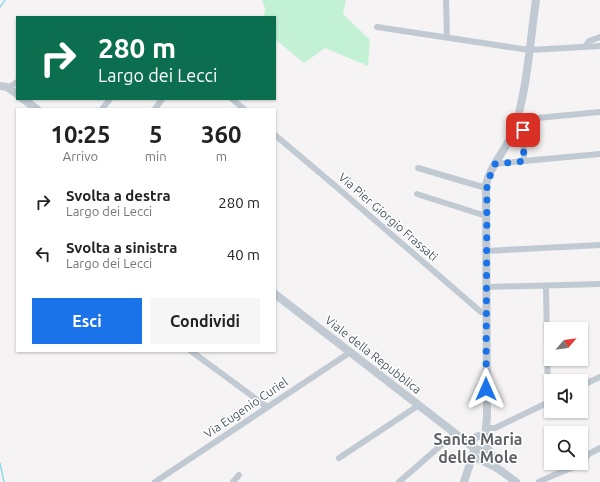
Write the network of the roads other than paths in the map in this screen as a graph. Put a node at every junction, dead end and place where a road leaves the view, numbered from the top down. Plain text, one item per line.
1 (446, 0) edge
2 (536, 0) edge
3 (377, 27) dead end
4 (447, 37) junction
5 (600, 37) edge
6 (600, 46) edge
7 (585, 47) junction
8 (528, 50) junction
9 (16, 82) edge
10 (3, 87) edge
11 (16, 94) edge
12 (24, 100) edge
13 (109, 100) edge
14 (233, 100) edge
15 (36, 108) edge
16 (103, 108) edge
17 (243, 108) edge
18 (600, 112) edge
19 (517, 120) junction
20 (276, 136) edge
21 (600, 154) edge
22 (524, 161) junction
23 (495, 164) junction
24 (418, 168) dead end
25 (486, 188) junction
26 (417, 194) dead end
27 (486, 216) junction
28 (600, 245) edge
29 (486, 251) junction
30 (600, 284) edge
31 (486, 286) junction
32 (546, 286) junction
33 (276, 295) edge
34 (486, 313) junction
35 (192, 352) edge
36 (349, 353) junction
37 (549, 374) edge
38 (600, 377) edge
39 (588, 383) edge
40 (419, 405) junction
41 (544, 405) edge
42 (267, 407) junction
43 (486, 428) junction
44 (456, 434) junction
45 (476, 437) junction
46 (486, 442) junction
47 (600, 448) edge
48 (474, 451) junction
49 (339, 458) dead end
50 (497, 468) junction
51 (239, 475) dead end
52 (155, 482) edge
53 (233, 482) edge
54 (399, 482) edge
55 (464, 482) edge
56 (516, 482) edge
57 (539, 482) edge

1 - 4 street
2 - 8 street
3 - 4 street
4 - 8 street
5 - 7 street
6 - 7 street
7 - 8 street
8 - 19 street
9 - 10 street
10 - 11 street
12 - 15 street
13 - 16 street
14 - 17 street
18 - 19 street
19 - 22 street
19 - 23 street
20 - 34 street, Via Pier Giorgio Frassati
21 - 22 street
22 - 23 street
23 - 25 street
24 - 25 street
25 - 27 street
26 - 27 street
27 - 29 street
28 - 29 street
29 - 31 street
30 - 32 street
31 - 32 street
31 - 34 street
32 - 37 street
33 - 36 street, Viale della Repubblica
34 - 43 street
35 - 42 street
36 - 40 street, Viale della Repubblica
36 - 42 street, Via Eugenio Curiel
38 - 39 street
40 - 44 street, Viale della Repubblica
40 - 49 street
41 - 43 street
42 - 52 street, Via Eugenio Curiel
43 - 46 street
44 - 45 street
44 - 48 street, Viale della Repubblica
44 - 54 street
45 - 46 street
45 - 48 street
46 - 48 street
46 - 50 street
47 - 57 street
48 - 50 street, Viale della Repubblica
48 - 55 street
50 - 56 street
51 - 53 street

